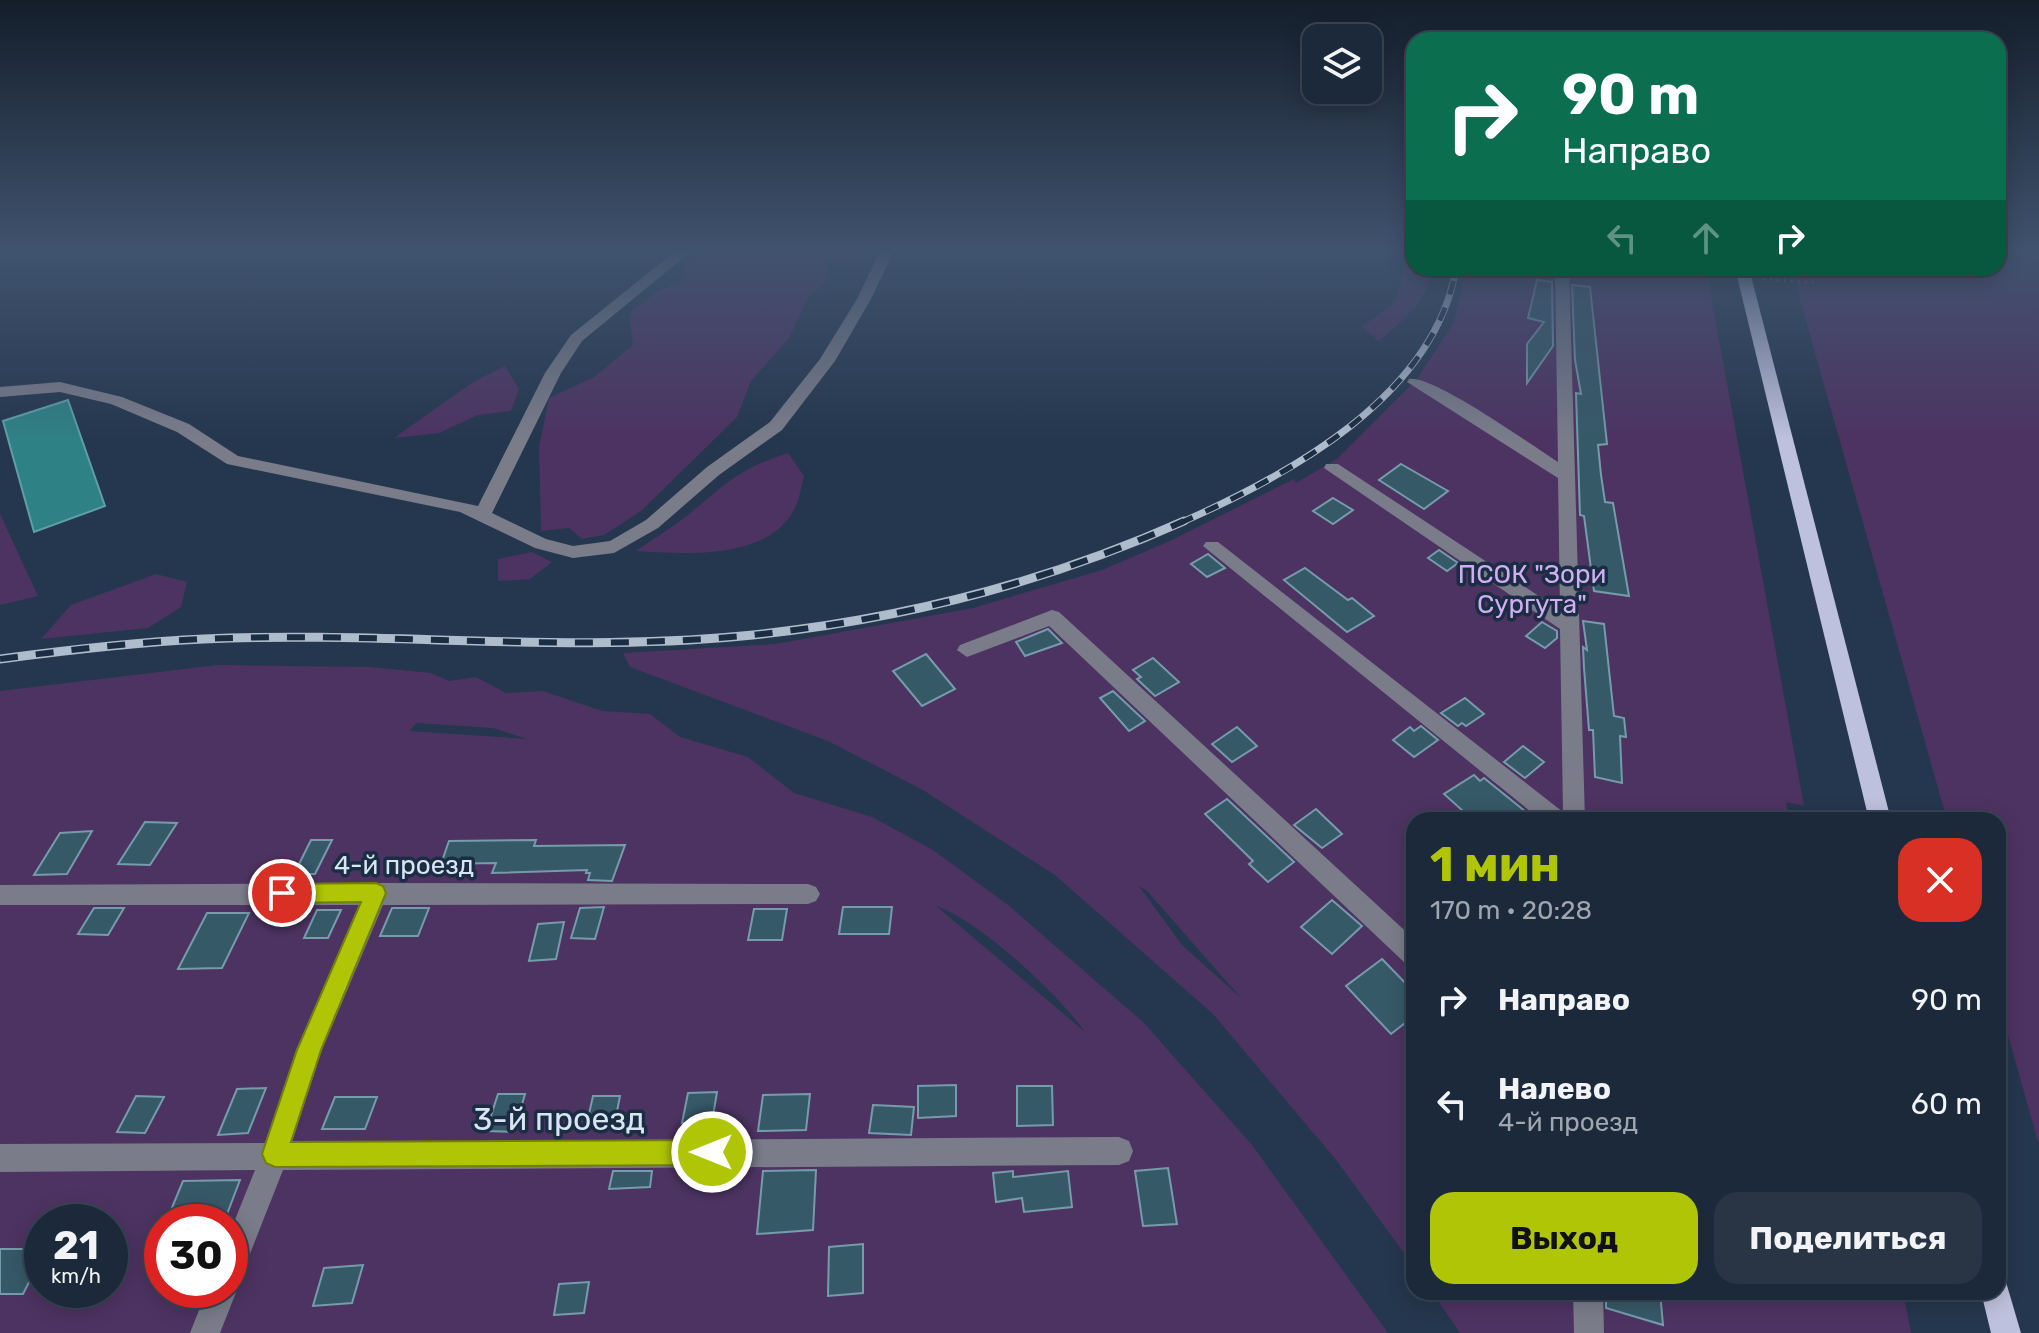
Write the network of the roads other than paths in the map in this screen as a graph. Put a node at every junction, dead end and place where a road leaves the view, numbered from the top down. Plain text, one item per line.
1 (604, 315) edge
2 (854, 315) edge
3 (1562, 315) edge
4 (1755, 315) edge
5 (1415, 382) dead end
6 (0, 392) edge
7 (1332, 468) dead end
8 (1564, 474) junction
9 (483, 513) junction
10 (1212, 546) dead end
11 (1568, 625) junction
12 (967, 650) dead end
13 (1547, 812) edge
14 (1574, 812) edge
15 (1878, 812) edge
16 (376, 893) junction
17 (808, 894) dead end
18 (0, 895) edge
19 (1406, 948) edge
20 (1119, 1151) dead end
21 (275, 1154) junction
22 (0, 1158) edge
23 (248, 1223) edge
24 (1588, 1300) edge
25 (1998, 1300) edge
26 (215, 1308) edge
27 (205, 1333) edge
28 (1589, 1333) edge
29 (2006, 1333) edge

1 - 9 street
2 - 9 street
3 - 8 street
4 - 15 main road
5 - 8 street
6 - 9 street
7 - 11 street
8 - 11 street
10 - 13 street
11 - 14 street
12 - 19 street
16 - 17 street, 4-й проезд
16 - 18 street, 4-й проезд
16 - 21 street
20 - 21 street, 3-й проезд
21 - 22 street, 3-й проезд
21 - 23 street
24 - 28 street
25 - 29 main road
26 - 27 street

